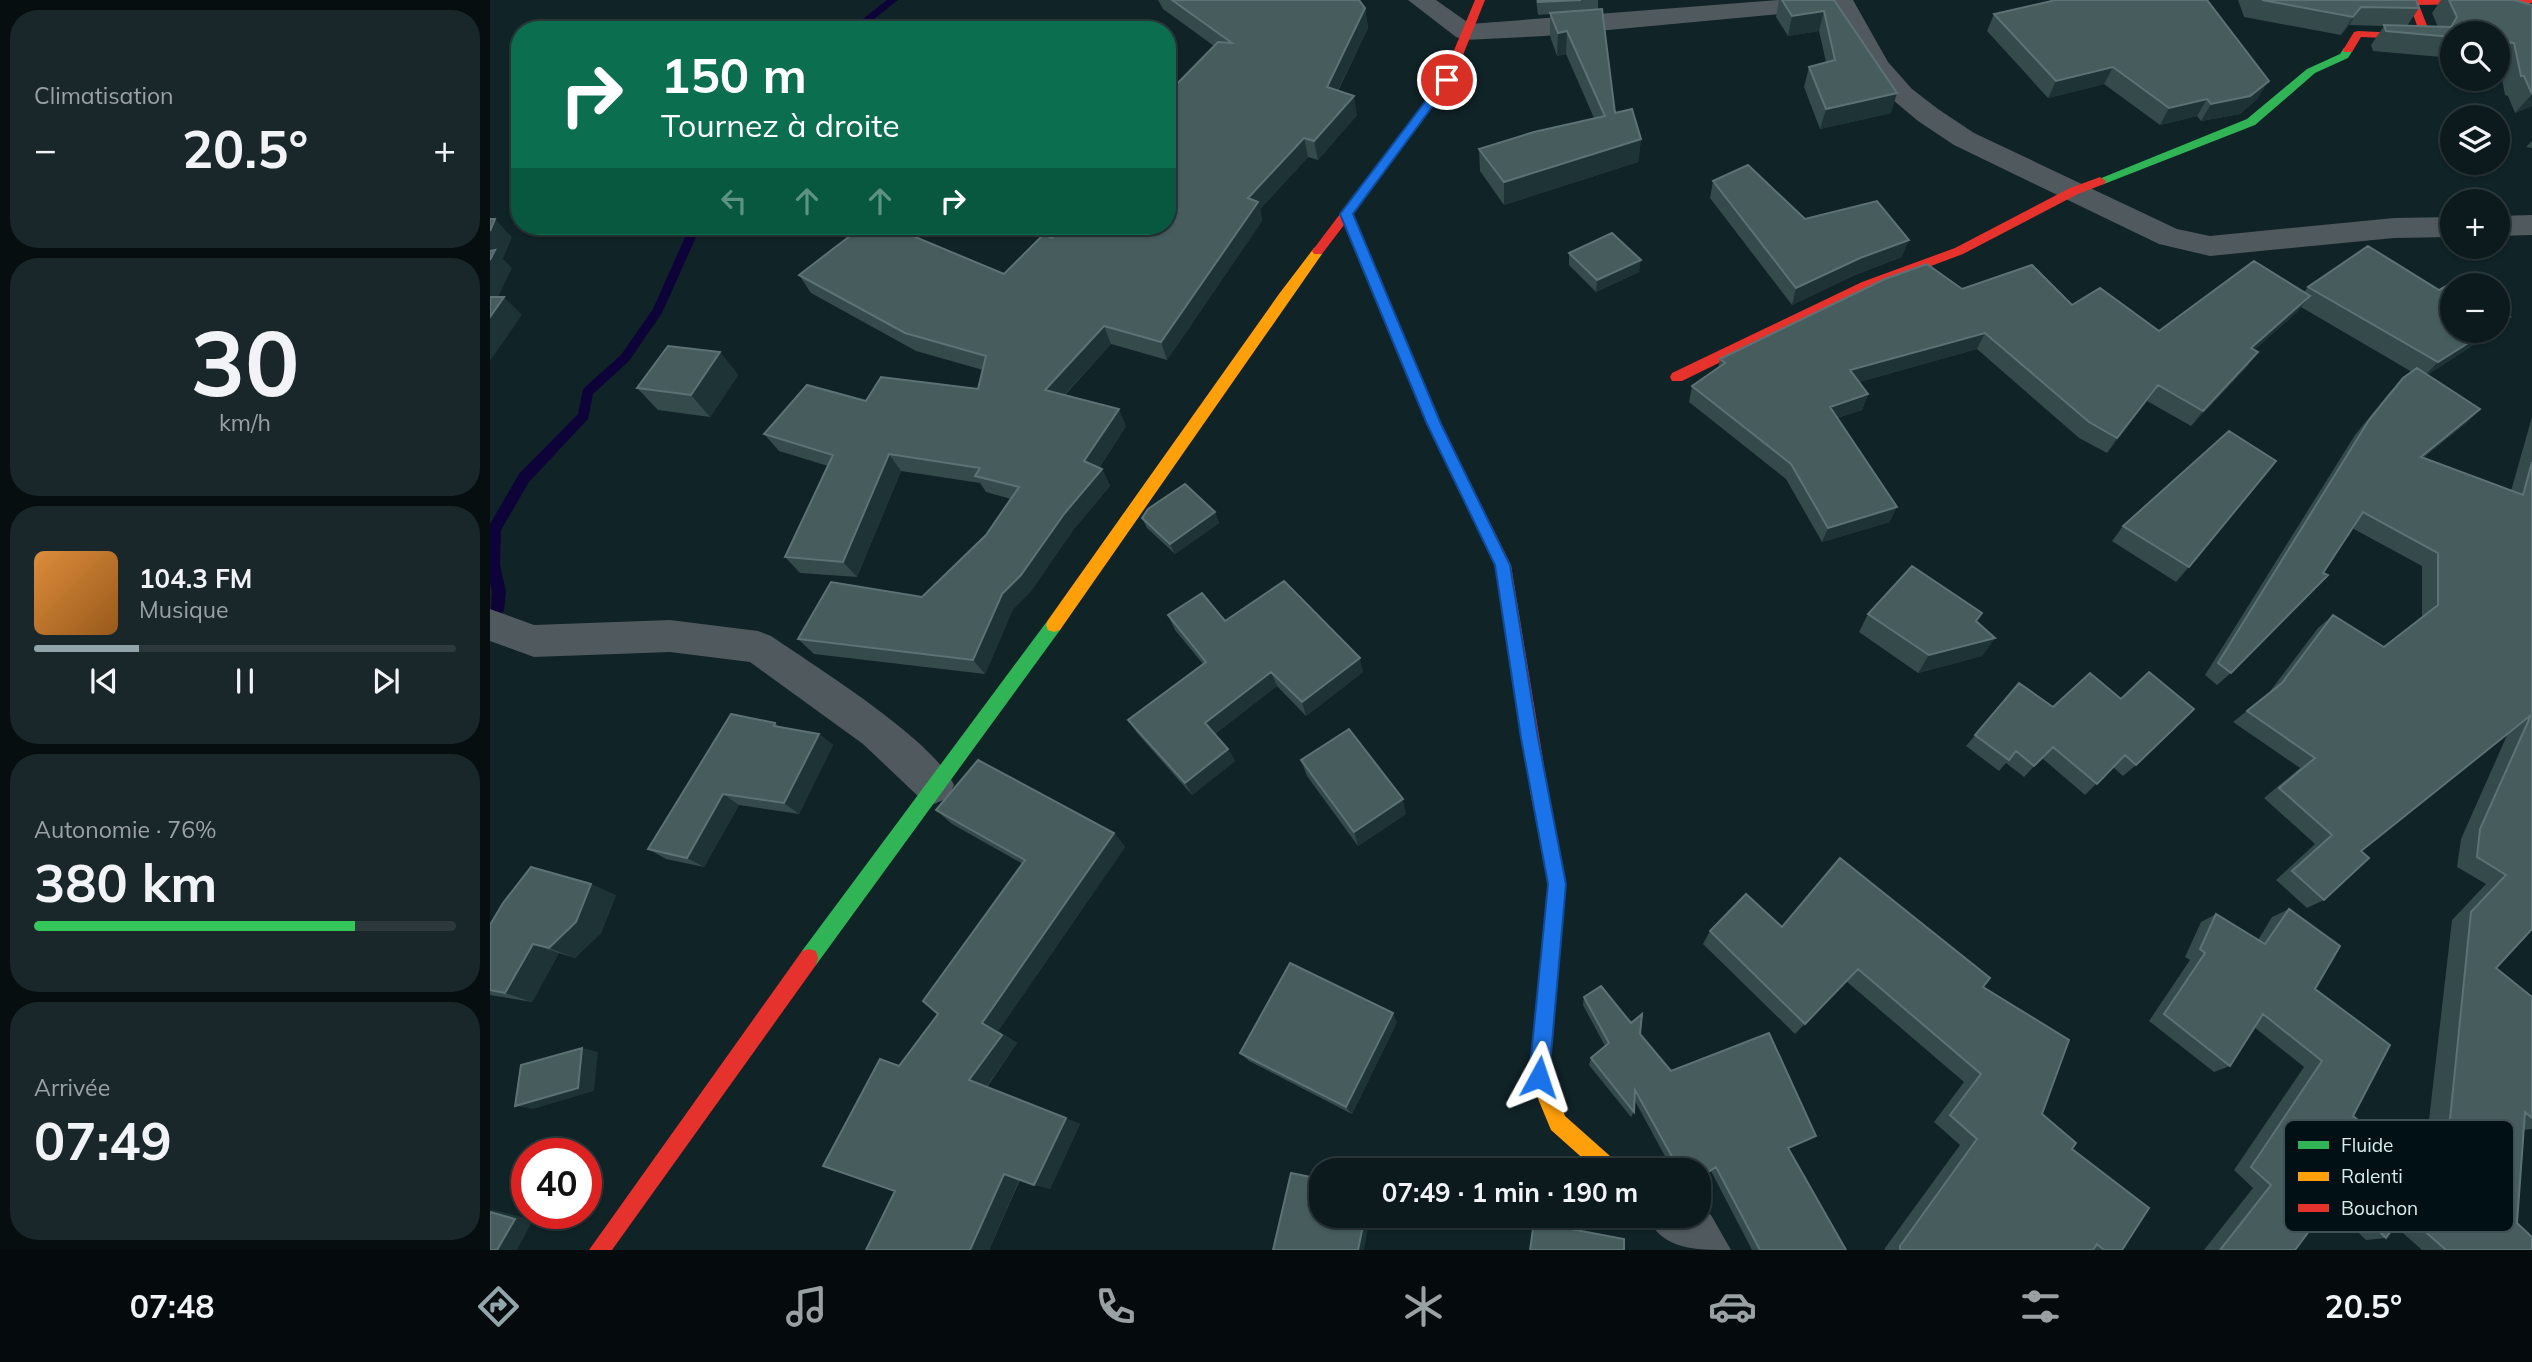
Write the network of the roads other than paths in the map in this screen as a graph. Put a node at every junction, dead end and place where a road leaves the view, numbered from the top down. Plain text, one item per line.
1 (1420, 0) edge
2 (1480, 0) edge
3 (2532, 0) edge
4 (1841, 1) edge
5 (1465, 32) junction
6 (2074, 191) junction
7 (1346, 214) junction
8 (2532, 225) edge
9 (2510, 226) edge
10 (2440, 227) edge
11 (1677, 377) dead end
12 (490, 625) edge
13 (934, 785) junction
14 (1597, 1158) edge
15 (1686, 1228) edge
16 (599, 1250) edge
17 (1707, 1250) edge

1 - 5 street
2 - 5 street
3 - 6 street
4 - 5 street
4 - 6 street
5 - 7 street
6 - 10 street
6 - 11 street
7 - 13 street
7 - 14 street
8 - 9 street
12 - 13 street
13 - 16 street
15 - 17 street

